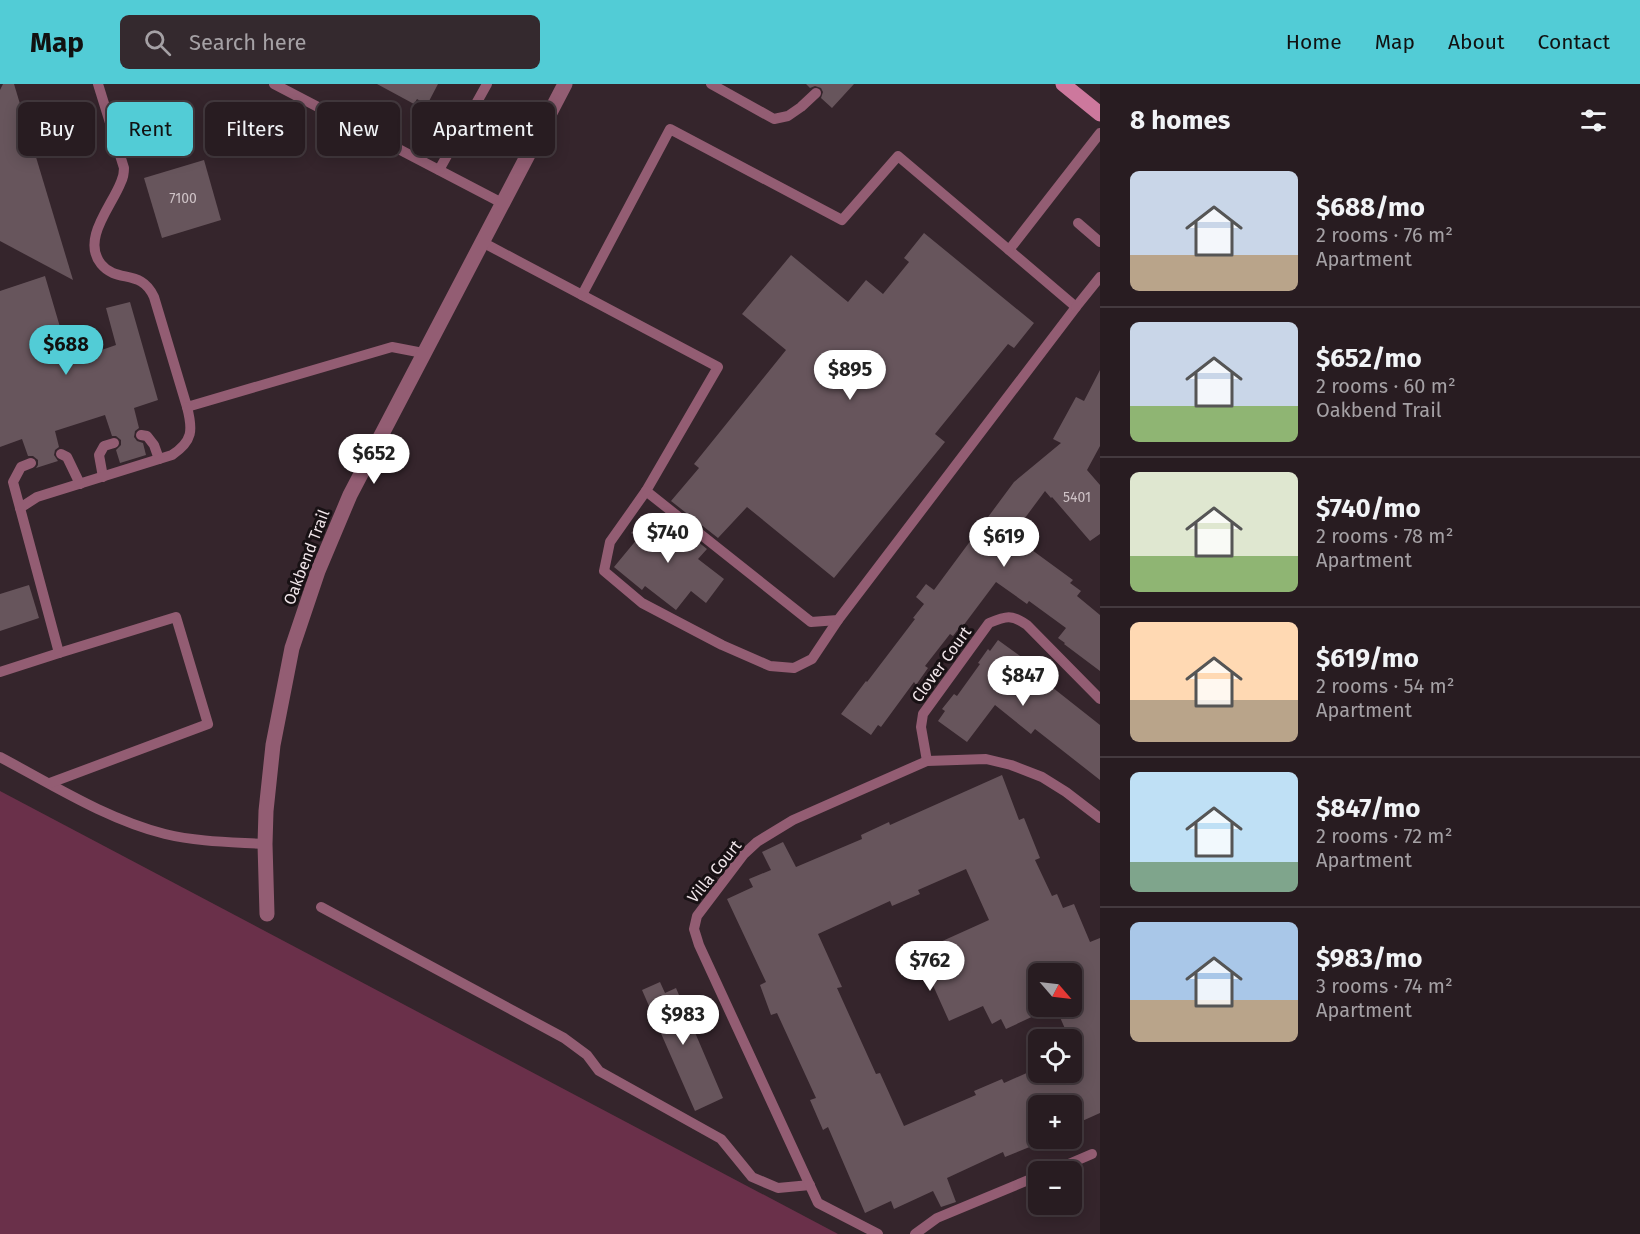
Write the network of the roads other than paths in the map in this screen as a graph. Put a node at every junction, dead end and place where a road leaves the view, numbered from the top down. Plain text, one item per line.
1 (98, 84) edge
2 (274, 84) edge
3 (487, 84) edge
4 (565, 84) edge
5 (711, 84) edge
6 (1063, 84) edge
7 (816, 93) dead end
8 (1100, 114) edge
9 (1100, 133) edge
10 (439, 171) junction
11 (502, 203) junction
12 (1078, 223) dead end
13 (482, 242) junction
14 (1100, 242) edge
15 (1009, 250) junction
16 (1100, 277) edge
17 (582, 295) junction
18 (1076, 308) junction
19 (423, 353) junction
20 (187, 407) junction
21 (141, 435) dead end
22 (114, 443) dead end
23 (61, 454) dead end
24 (159, 459) junction
25 (31, 463) dead end
26 (103, 477) junction
27 (80, 484) junction
28 (646, 491) junction
29 (20, 508) junction
30 (838, 620) junction
31 (59, 653) junction
32 (0, 672) edge
33 (1100, 699) edge
34 (0, 757) edge
35 (927, 761) junction
36 (50, 783) junction
37 (1100, 818) edge
38 (265, 844) junction
39 (321, 907) dead end
40 (267, 914) dead end
41 (1092, 1154) dead end
42 (1076, 1161) edge
43 (1028, 1180) edge
44 (810, 1185) junction
45 (878, 1234) edge
46 (915, 1234) edge

1 - 20 lane
2 - 10 lane
3 - 10 lane
4 - 11 street, Oakbend Trail
5 - 7 lane
6 - 8 main road
9 - 15 lane
10 - 11 lane
11 - 13 street, Oakbend Trail
12 - 14 lane
13 - 17 lane
13 - 19 street, Oakbend Trail
15 - 17 lane
15 - 18 lane
16 - 18 lane
17 - 28 lane
18 - 30 lane
19 - 20 lane
19 - 38 street, Oakbend Trail
20 - 24 lane
21 - 24 lane
22 - 26 lane
23 - 27 lane
24 - 26 lane
25 - 29 lane
26 - 27 lane
27 - 29 lane
28 - 30 lane
28 - 30 lane
29 - 31 lane
31 - 32 lane
31 - 36 lane
33 - 35 lane, Clover Court
34 - 36 lane
35 - 37 lane, Villa Court
35 - 44 lane, Villa Court
36 - 38 lane
38 - 40 street, Oakbend Trail
39 - 44 lane
41 - 42 lane
43 - 46 lane
44 - 45 lane, Villa Court

